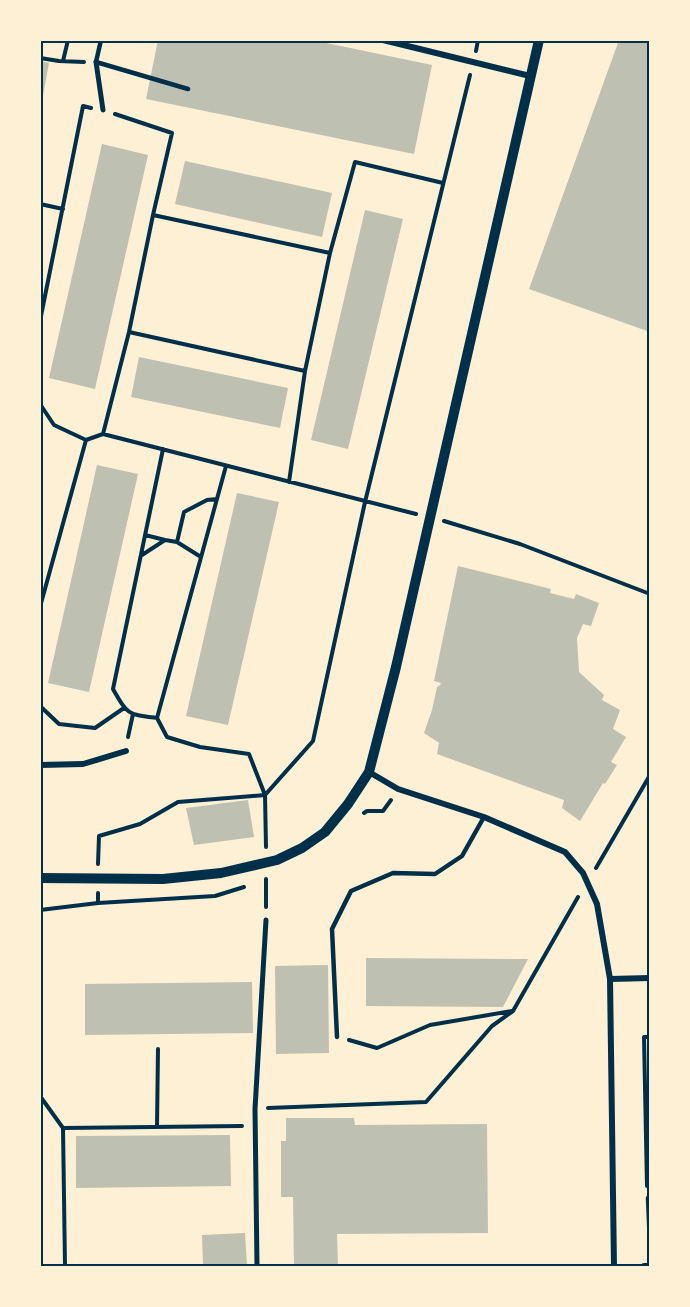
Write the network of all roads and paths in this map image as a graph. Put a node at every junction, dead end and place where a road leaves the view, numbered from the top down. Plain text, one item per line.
1 (68, 40) edge
2 (101, 40) edge
3 (383, 40) edge
4 (539, 40) edge
5 (40, 58) edge
6 (63, 61) junction
7 (96, 62) junction
8 (530, 76) junction
9 (469, 82) dead end
10 (188, 89) dead end
11 (103, 110) junction
12 (443, 183) junction
13 (40, 204) edge
14 (63, 209) junction
15 (153, 214) junction
16 (330, 253) junction
17 (40, 321) edge
18 (129, 332) junction
19 (305, 371) junction
20 (40, 404) edge
21 (103, 434) junction
22 (86, 440) junction
23 (163, 449) junction
24 (226, 466) junction
25 (289, 482) junction
26 (217, 499) junction
27 (365, 502) junction
28 (411, 513) dead end
29 (450, 523) dead end
30 (145, 535) junction
31 (165, 540) junction
32 (177, 542) junction
33 (141, 556) junction
34 (201, 557) junction
35 (650, 594) edge
36 (40, 607) edge
37 (40, 706) edge
38 (124, 708) junction
39 (133, 714) junction
40 (157, 718) junction
41 (126, 751) joint
42 (40, 765) edge
43 (369, 772) junction
44 (650, 775) edge
45 (265, 795) junction
46 (484, 817) junction
47 (266, 825) dead end
48 (99, 836) dead end
49 (40, 878) edge
50 (587, 882) junction
51 (266, 920) dead end
52 (650, 978) edge
53 (610, 979) junction
54 (513, 1011) junction
55 (337, 1037) joint
56 (650, 1037) edge
57 (158, 1049) dead end
58 (40, 1095) edge
59 (255, 1109) junction
60 (157, 1126) junction
61 (255, 1126) junction
62 (63, 1128) junction
63 (648, 1198) joint
64 (650, 1246) edge
65 (65, 1266) edge
66 (257, 1266) edge
67 (614, 1266) edge
68 (644, 1266) edge
69 (650, 1266) edge

1 - 6 path
2 - 7 lane
3 - 8 street
4 - 8 street
5 - 6 path
6 - 7 path
7 - 10 lane
7 - 11 street
8 - 43 street
9 - 12 path
11 - 14 path
11 - 15 path
12 - 16 path
12 - 27 path
13 - 14 path
14 - 17 path
15 - 16 path
15 - 18 path
16 - 19 path
18 - 19 path
18 - 21 path
19 - 25 path
20 - 22 path
21 - 22 path
21 - 23 path
22 - 36 path
23 - 24 path
23 - 30 path
24 - 25 path
24 - 26 path
25 - 27 path
26 - 32 path
26 - 34 path
27 - 28 path
27 - 45 path
29 - 35 path
30 - 31 path
30 - 33 path
31 - 32 path
31 - 33 path
32 - 34 path
33 - 38 path
34 - 40 path
37 - 38 path
38 - 39 path
39 - 40 path
39 - 41 path
40 - 45 path
41 - 42 street
43 - 46 street
43 - 49 street
44 - 50 path
45 - 47 path
45 - 48 path
46 - 50 street
46 - 55 lane
50 - 53 street
50 - 54 path
51 - 59 street
52 - 53 street
53 - 67 street
54 - 55 path
54 - 59 path
56 - 63 path
57 - 60 path
58 - 62 path
59 - 61 street
60 - 61 path
60 - 62 path
61 - 66 street
62 - 65 path
63 - 64 lane
68 - 69 street

